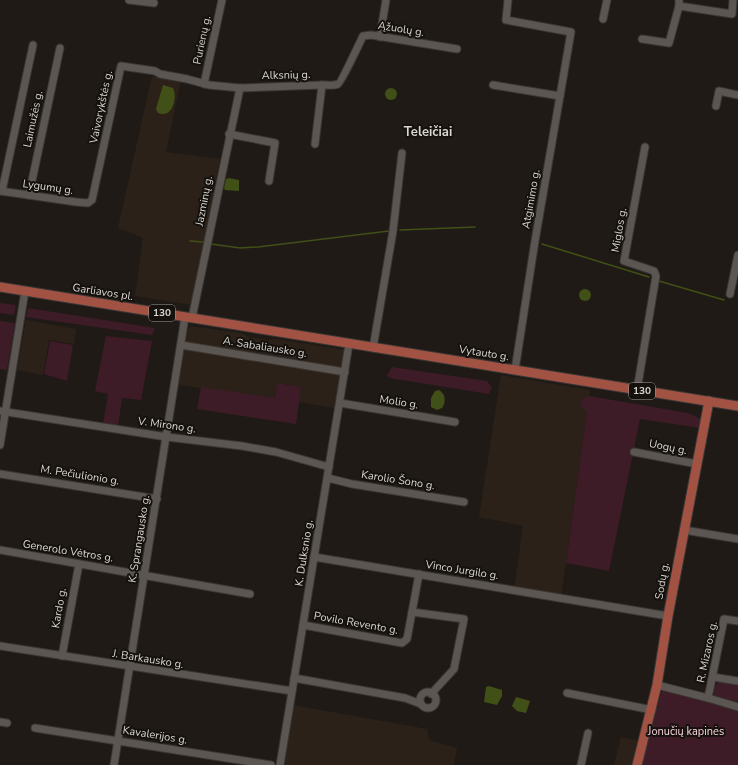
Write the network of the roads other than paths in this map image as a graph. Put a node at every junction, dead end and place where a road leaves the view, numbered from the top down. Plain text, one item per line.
1 (129, 0) edge
2 (222, 0) edge
3 (386, 0) edge
4 (508, 0) edge
5 (607, 0) edge
6 (733, 0) edge
7 (154, 3) dead end
8 (679, 3) edge
9 (603, 19) dead end
10 (380, 37) junction
11 (642, 39) dead end
12 (33, 45) dead end
13 (60, 48) dead end
14 (457, 49) dead end
15 (204, 84) junction
16 (322, 85) junction
17 (493, 85) dead end
18 (240, 88) junction
19 (738, 95) edge
20 (560, 96) junction
21 (716, 106) dead end
22 (229, 134) junction
23 (315, 144) dead end
24 (645, 147) dead end
25 (402, 152) dead end
26 (269, 181) dead end
27 (1, 191) edge
28 (28, 195) junction
29 (92, 200) joint
30 (738, 255) edge
31 (0, 287) edge
32 (25, 291) junction
33 (730, 294) dead end
34 (189, 318) junction
35 (226, 324) joint
36 (350, 344) junction
37 (181, 345) junction
38 (373, 348) junction
39 (515, 370) junction
40 (345, 372) junction
41 (637, 390) junction
42 (709, 401) junction
43 (340, 403) junction
44 (738, 406) edge
45 (2, 411) edge
46 (455, 422) dead end
47 (167, 437) junction
48 (0, 445) edge
49 (634, 452) dead end
50 (697, 464) junction
51 (329, 467) junction
52 (0, 474) edge
53 (328, 478) junction
54 (157, 499) junction
55 (464, 502) dead end
56 (684, 530) junction
57 (738, 539) edge
58 (0, 550) edge
59 (314, 557) junction
60 (79, 564) junction
61 (144, 574) junction
62 (419, 574) junction
63 (250, 594) dead end
64 (412, 612) junction
65 (668, 616) junction
66 (738, 621) edge
67 (303, 625) junction
68 (0, 646) edge
69 (62, 656) junction
70 (130, 667) junction
71 (713, 677) junction
72 (294, 678) junction
73 (738, 681) edge
74 (657, 685) junction
75 (292, 691) junction
76 (567, 693) dead end
77 (431, 694) junction
78 (422, 695) junction
79 (406, 698) junction
80 (708, 698) junction
81 (421, 704) junction
82 (738, 707) edge
83 (652, 710) junction
84 (36, 728) dead end
85 (588, 732) dead end
86 (118, 741) junction
87 (114, 765) edge
88 (271, 765) edge
89 (280, 765) edge
90 (581, 765) edge
91 (637, 765) edge

1 - 7 street
2 - 15 street, Purienų g.
3 - 10 street
4 - 20 street, Atgimimo g.
5 - 9 street
6 - 8 street
8 - 11 street
10 - 14 street, Ąžuolų g.
10 - 16 street, Ąžuolų g.
12 - 27 street
13 - 28 street, Laimužės g.
15 - 18 street, Vaivorykštės g.
15 - 29 street, Vaivorykštės g.
16 - 18 street, Alksnių g.
16 - 23 street, Alksnių g.
17 - 20 street
18 - 22 street, Jazminų g.
19 - 21 street
20 - 39 street, Atgimimo g.
22 - 26 street
22 - 34 street, Jazminų g.
24 - 41 street, Miglos g.
25 - 38 street
27 - 28 street, Lygumų g.
28 - 29 street, Lygumų g.
30 - 33 street
31 - 32 main road, Garliavos pl. / 130
32 - 34 main road, Garliavos pl. / 130
32 - 45 street
34 - 35 main road, Garliavos pl. / 130
34 - 37 street, K. Sprangausko g.
35 - 36 main road, Vytauto g. / 130
36 - 38 main road, Vytauto g. / 130
36 - 40 street, K. Dulksnio g.
37 - 40 street, A. Sabaliausko g.
37 - 47 street, K. Sprangausko g.
38 - 39 main road, Vytauto g. / 130
39 - 41 main road, Vytauto g. / 130
40 - 43 street, K. Dulksnio g.
41 - 42 main road, Vytauto g. / 130
42 - 44 main road, Vytauto g. / 130
42 - 50 main road, Sodų g.
43 - 46 street, Molio g.
43 - 51 street, K. Dulksnio g.
45 - 47 street, V. Mirono g.
45 - 48 street
47 - 51 street, V. Mirono g.
47 - 54 street, K. Sprangausko g.
49 - 50 street, Uogų g.
50 - 56 main road, Sodų g.
51 - 53 street, K. Dulksnio g.
52 - 54 street, M. Pečiulionio g.
53 - 55 street, Karolio Šono g.
53 - 59 street, K. Dulksnio g.
54 - 61 street, K. Sprangausko g.
56 - 57 street
56 - 65 main road, Sodų g.
58 - 60 street, Generolo Vėtros g.
59 - 62 street, Vinco Jurgilo g.
59 - 67 street, K. Dulksnio g.
60 - 61 street, Generolo Vėtros g.
60 - 69 street, Kardo g.
61 - 63 street, Generolo Vėtros g.
61 - 70 street, K. Sprangausko g.
62 - 64 street, Povilo Revento g.
62 - 65 street, Vinco Jurgilo g.
64 - 67 street, Povilo Revento g.
64 - 77 street
65 - 74 main road, Sodų g.
66 - 71 street, R. Mizaros g.
67 - 72 street, K. Dulksnio g.
68 - 69 street, J. Barkausko g.
69 - 70 street, J. Barkausko g.
70 - 75 street, J. Barkausko g.
70 - 86 street, K. Sprangausko g.
71 - 73 street
71 - 80 street, R. Mizaros g.
72 - 75 street, K. Dulksnio g.
72 - 79 street
74 - 80 street, R. Mizaros g.
74 - 83 main road, Sodų g.
75 - 89 street, K. Dulksnio g.
76 - 83 street
77 - 78 street
77 - 81 street
78 - 79 street
78 - 81 street
79 - 81 street
80 - 82 street
83 - 91 main road, Sodų g.
84 - 86 street, Kavalerijos g.
85 - 90 street
86 - 87 street, K. Sprangausko g.
86 - 88 street, Kavalerijos g.

